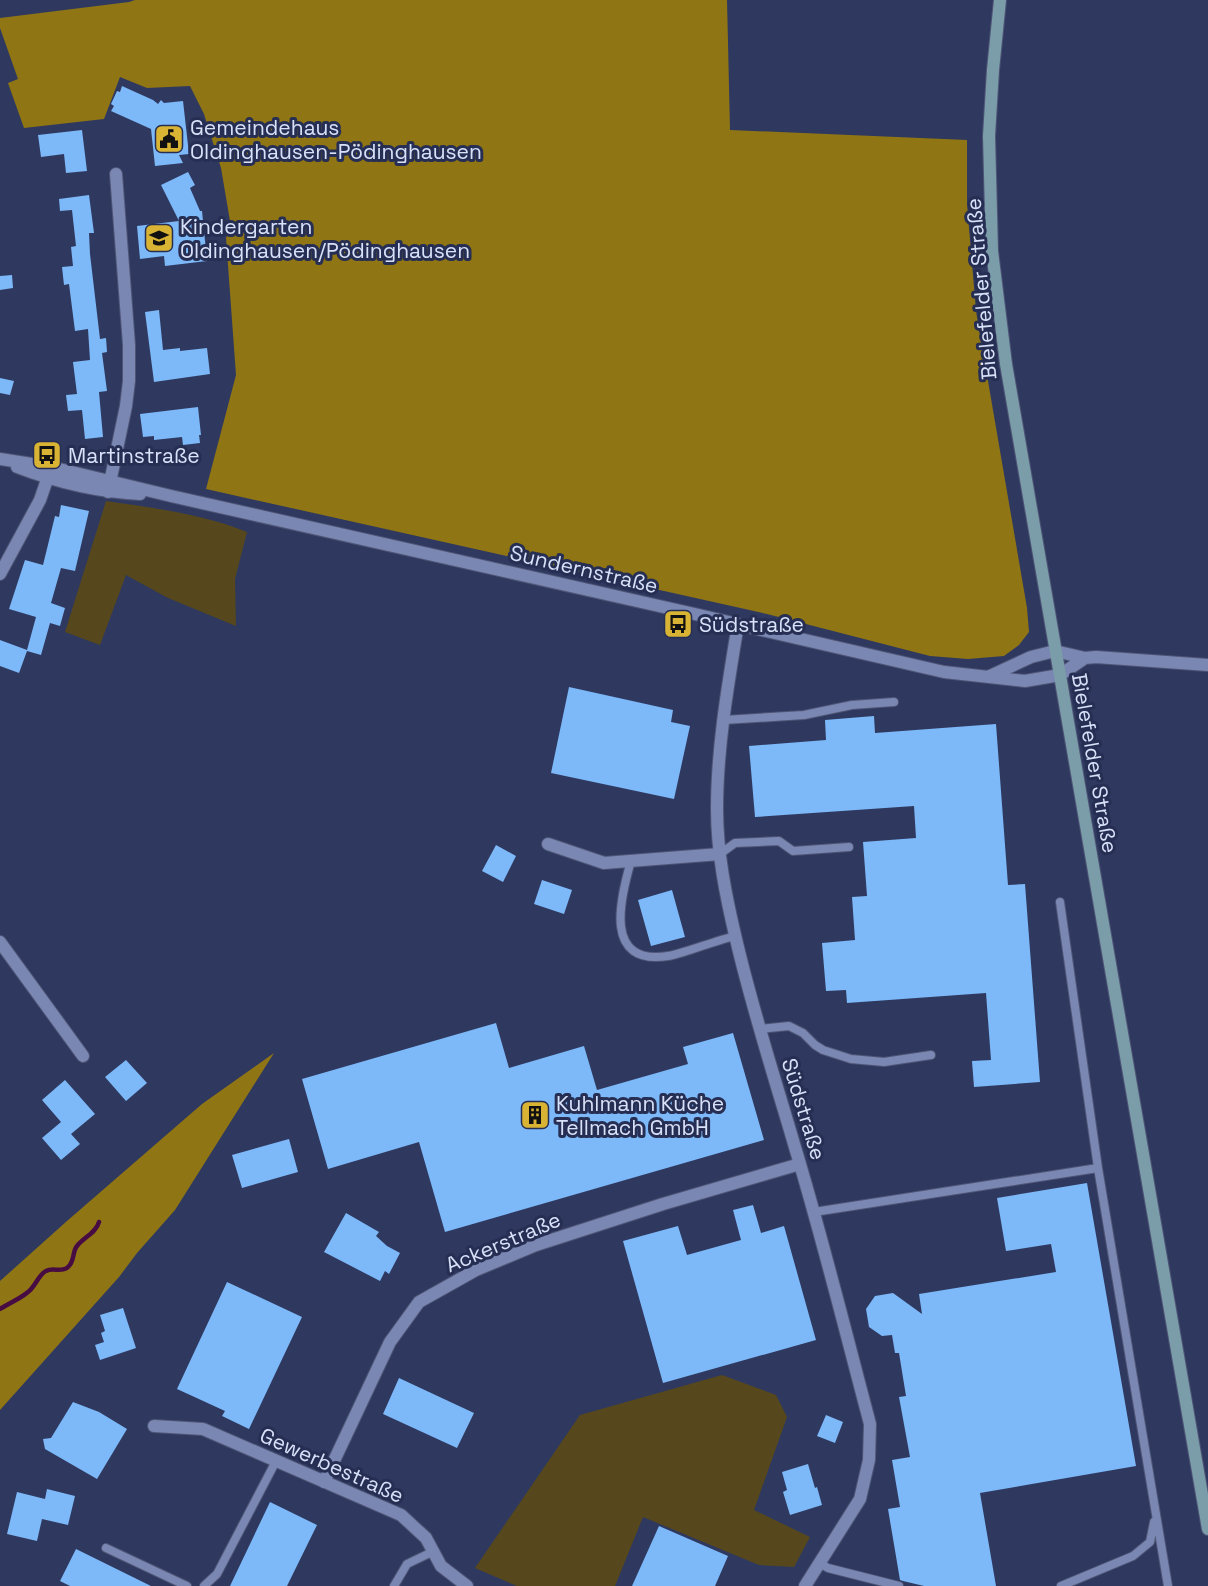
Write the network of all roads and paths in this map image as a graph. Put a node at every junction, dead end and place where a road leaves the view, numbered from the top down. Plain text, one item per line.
1 (1000, 0) edge
2 (116, 174) dead end
3 (0, 460) edge
4 (50, 473) junction
5 (109, 487) junction
6 (4, 559) edge
7 (0, 574) edge
8 (738, 624) junction
9 (1055, 651) junction
10 (1084, 658) junction
11 (1208, 665) edge
12 (1060, 675) junction
13 (988, 677) junction
14 (894, 702) dead end
15 (724, 720) junction
16 (548, 844) dead end
17 (849, 847) dead end
18 (720, 854) junction
19 (631, 861) junction
20 (1060, 902) dead end
21 (735, 936) junction
22 (0, 942) edge
23 (759, 1029) junction
24 (931, 1055) dead end
25 (83, 1056) dead end
26 (800, 1164) junction
27 (1098, 1168) junction
28 (814, 1212) junction
29 (154, 1426) dead end
30 (276, 1461) junction
31 (324, 1482) junction
32 (1155, 1516) junction
33 (1208, 1529) edge
34 (106, 1548) dead end
35 (432, 1552) junction
36 (819, 1563) junction
37 (187, 1586) edge
38 (204, 1586) edge
39 (394, 1586) edge
40 (467, 1586) edge
41 (805, 1586) edge
42 (899, 1586) edge
43 (1061, 1586) edge
44 (1168, 1586) edge

1 - 9 main road, Bielefelder Straße
2 - 5 street
3 - 4 street, Sundernstraße
4 - 5 street, Sundernstraße
4 - 6 street
5 - 8 street, Sundernstraße
6 - 7 street
8 - 13 street, Sundernstraße
8 - 15 street, Südstraße
9 - 10 street
9 - 12 main road, Bielefelder Straße
9 - 13 street
10 - 11 street
10 - 12 street
12 - 13 street, Sundernstraße
12 - 33 main road, Bielefelder Straße
14 - 15 lane
15 - 18 street, Südstraße
16 - 19 street
17 - 18 lane
18 - 19 street
18 - 21 street, Südstraße
19 - 21 lane
20 - 27 lane
21 - 23 street, Südstraße
22 - 25 street
23 - 24 lane
23 - 26 street, Südstraße
26 - 28 street, Südstraße
26 - 31 street, Ackerstraße
27 - 28 lane
27 - 32 lane
28 - 36 street, Südstraße
29 - 30 street, Gewerbestraße
30 - 31 street, Gewerbestraße
30 - 38 lane
31 - 35 street, Gewerbestraße
32 - 43 lane
32 - 44 lane
34 - 37 lane
35 - 39 lane
35 - 40 street, Gewerbestraße
36 - 41 street, Südstraße
36 - 42 lane

